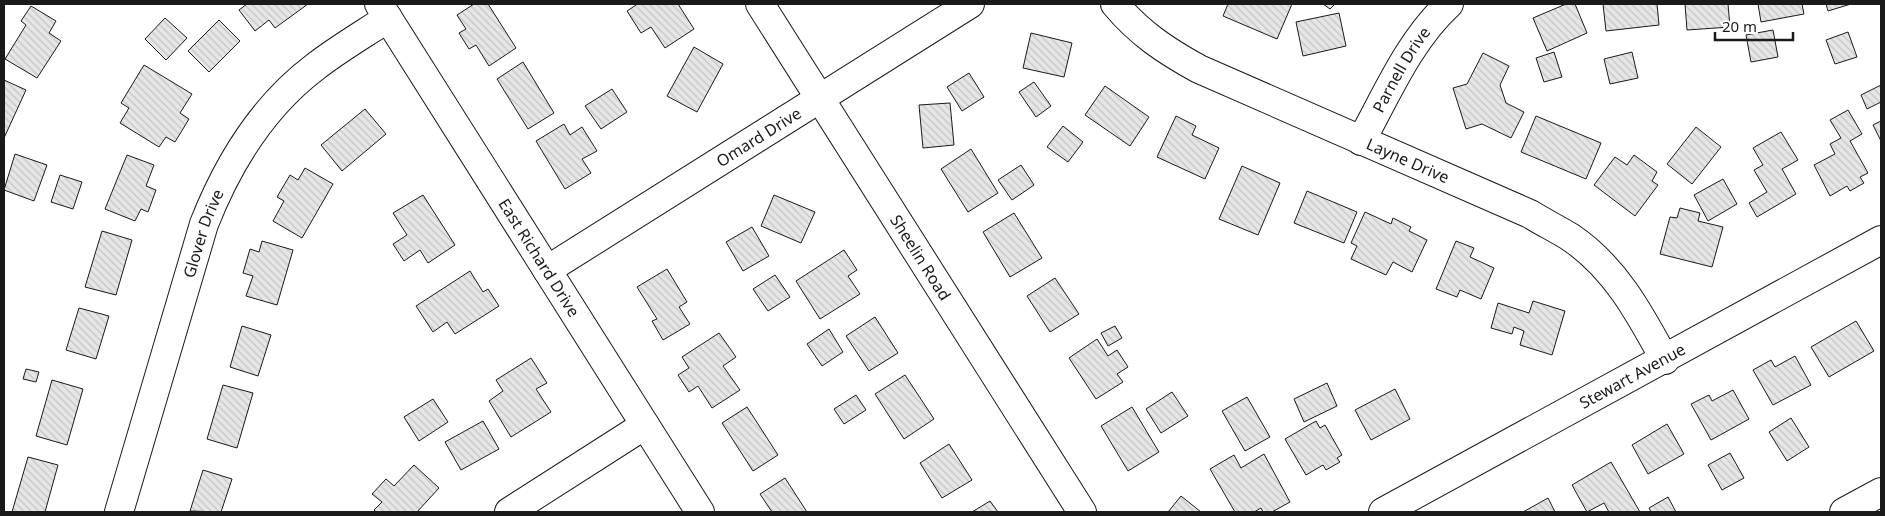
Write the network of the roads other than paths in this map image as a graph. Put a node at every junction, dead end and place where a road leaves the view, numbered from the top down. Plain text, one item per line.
1 (760, 4) edge
2 (970, 4) edge
3 (1115, 4) edge
4 (1449, 4) edge
5 (384, 11) edge
6 (820, 98) junction
7 (1361, 141) junction
8 (1881, 240) edge
9 (547, 270) junction
10 (1665, 360) junction
11 (645, 425) junction
12 (1881, 492) edge
13 (120, 512) edge
14 (509, 512) edge
15 (700, 512) edge
16 (1082, 512) edge
17 (1383, 512) edge
18 (1844, 512) edge

1 - 6 street, Sheelin Road
2 - 6 street, Omard Drive
3 - 7 street, Layne Drive
4 - 7 street, Parnell Drive
5 - 9 street, East Richard Drive
5 - 13 street, Glover Drive
6 - 9 street, Omard Drive
6 - 16 street, Sheelin Road
7 - 10 street, Layne Drive
8 - 10 street, Stewart Avenue
9 - 11 street, East Richard Drive
10 - 17 street, Stewart Avenue
11 - 14 street
11 - 15 street, East Richard Drive
12 - 18 street

